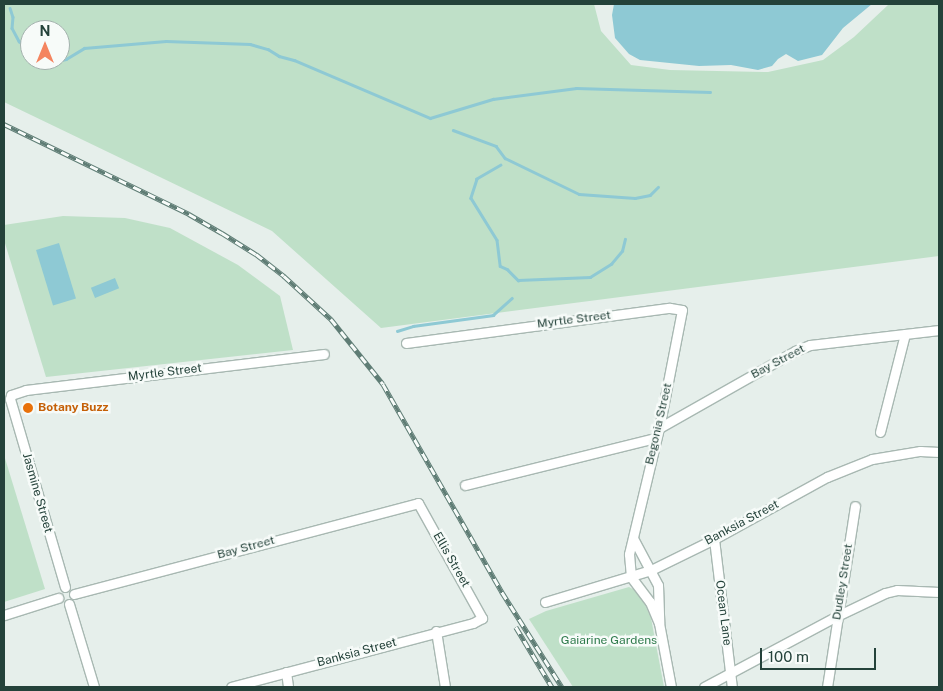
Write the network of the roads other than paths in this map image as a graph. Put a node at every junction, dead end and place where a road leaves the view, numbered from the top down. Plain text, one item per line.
1 (682, 310) joint
2 (939, 330) edge
3 (905, 334) junction
4 (406, 343) dead end
5 (324, 354) dead end
6 (10, 399) joint
7 (659, 428) junction
8 (880, 432) dead end
9 (655, 438) junction
10 (939, 452) edge
11 (465, 485) dead end
12 (418, 503) joint
13 (855, 506) dead end
14 (633, 538) junction
15 (714, 539) junction
16 (650, 570) junction
17 (631, 577) junction
18 (65, 587) junction
19 (939, 592) edge
20 (74, 594) junction
21 (58, 598) junction
22 (545, 602) dead end
23 (69, 604) junction
24 (4, 616) edge
25 (837, 616) junction
26 (482, 618) joint
27 (659, 623) junction
28 (436, 631) junction
29 (286, 672) junction
30 (731, 674) junction
31 (94, 687) edge
32 (231, 687) edge
33 (288, 687) edge
34 (445, 687) edge
35 (671, 687) edge
36 (704, 687) edge
37 (732, 687) edge
38 (827, 687) edge

1 - 4 street, Myrtle Street
1 - 7 street, Begonia Street
2 - 3 street, Bay Street
3 - 7 street, Bay Street
3 - 8 street
5 - 6 street, Myrtle Street
6 - 18 street, Jasmine Street
7 - 9 street, Begonia Street
9 - 11 street
9 - 14 street, Begonia Street
10 - 15 street, Banksia Street
12 - 20 street, Bay Street
12 - 26 street, Ellis Street
13 - 25 street, Dudley Street
14 - 16 street
14 - 17 street, Begonia Street
15 - 16 street, Banksia Street
15 - 30 street, Ocean Lane
16 - 17 street, Banksia Street
16 - 27 street
17 - 22 street, Banksia Street
17 - 27 street
18 - 20 street
18 - 21 street
19 - 25 street
20 - 23 street
21 - 23 street
21 - 24 street
23 - 31 street
25 - 30 street
25 - 38 street, Dudley Street
26 - 28 street, Banksia Street
27 - 35 street
28 - 29 street, Banksia Street
28 - 34 street
29 - 32 street, Banksia Street
29 - 33 street
30 - 36 street
30 - 37 street, Ocean Lane

